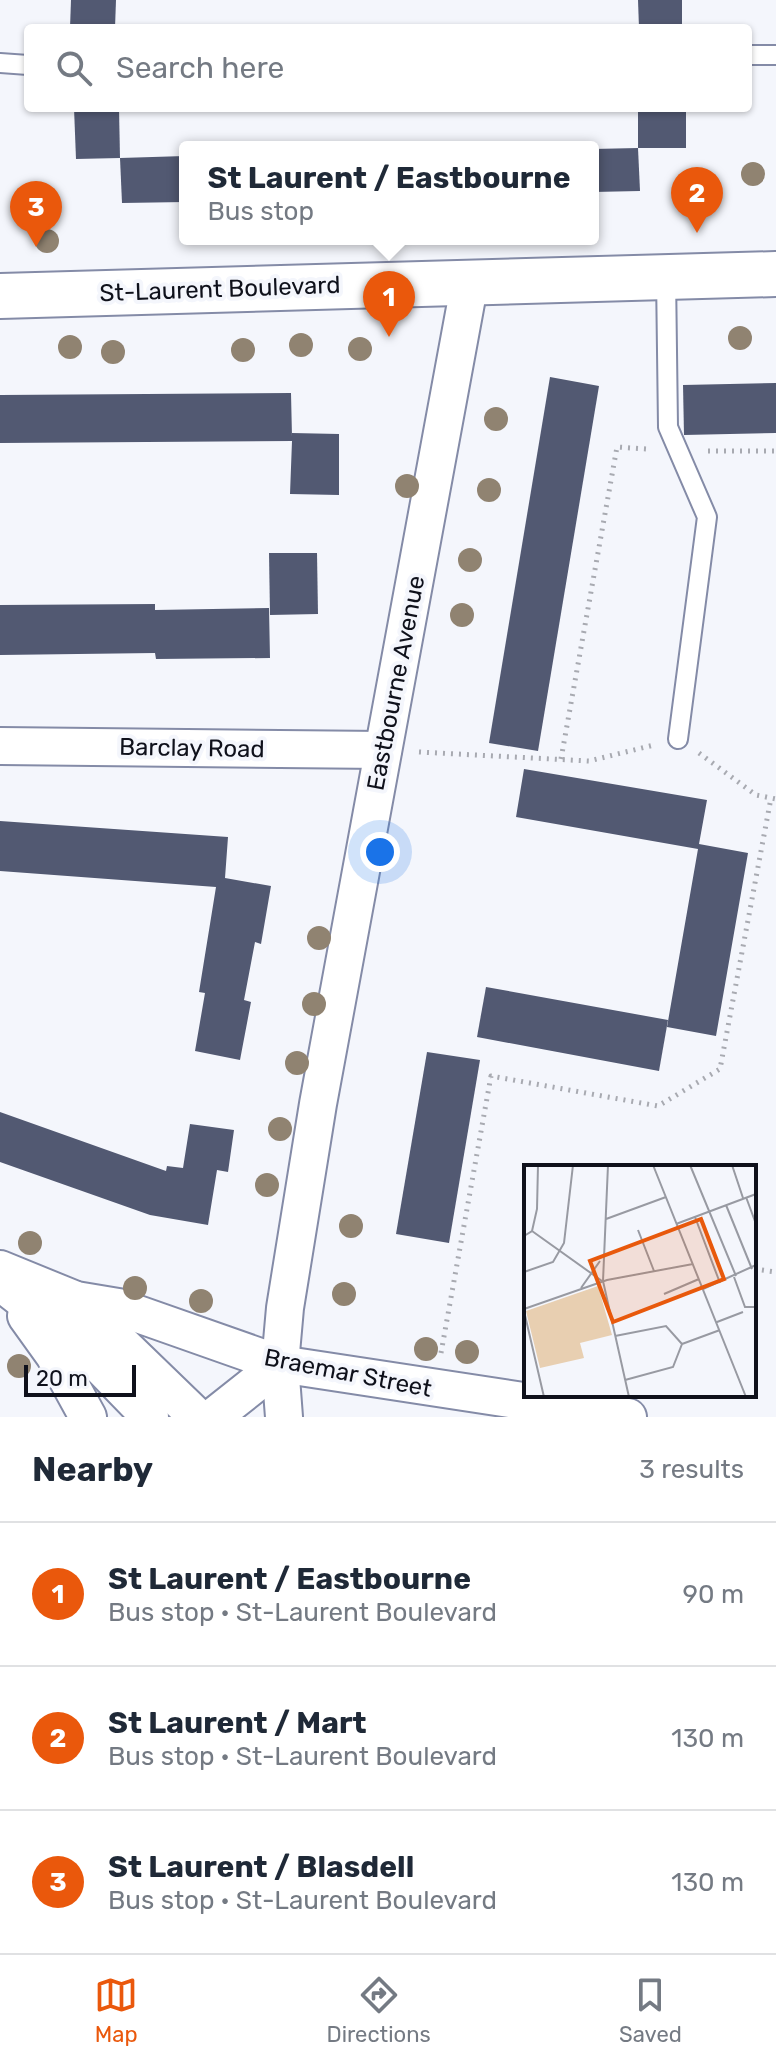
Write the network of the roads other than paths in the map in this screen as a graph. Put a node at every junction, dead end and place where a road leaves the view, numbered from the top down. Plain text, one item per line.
1 (752, 55) edge
2 (776, 55) edge
3 (0, 63) edge
4 (24, 65) edge
5 (776, 274) edge
6 (666, 275) junction
7 (470, 281) junction
8 (0, 296) edge
9 (678, 739) road end
10 (0, 746) edge
11 (383, 750) junction
12 (0, 1278) edge
13 (76, 1300) junction
14 (280, 1364) junction
15 (88, 1417) edge
16 (150, 1417) edge
17 (197, 1417) edge
18 (213, 1417) edge
19 (284, 1417) edge
20 (628, 1417) edge

1 - 2 lane
3 - 4 lane
5 - 6 street, St-Laurent Boulevard
6 - 7 street, St-Laurent Boulevard
6 - 9 lane
7 - 8 street, St-Laurent Boulevard
7 - 11 street, Eastbourne Avenue
10 - 11 street, Barclay Road
11 - 14 street, Eastbourne Avenue
12 - 13 street, Braemar Street
12 - 15 street
12 - 16 street
13 - 14 street, Braemar Street
13 - 17 street, Braemar Street
14 - 18 street
14 - 19 street, Eastbourne Avenue
14 - 20 street, Braemar Street

